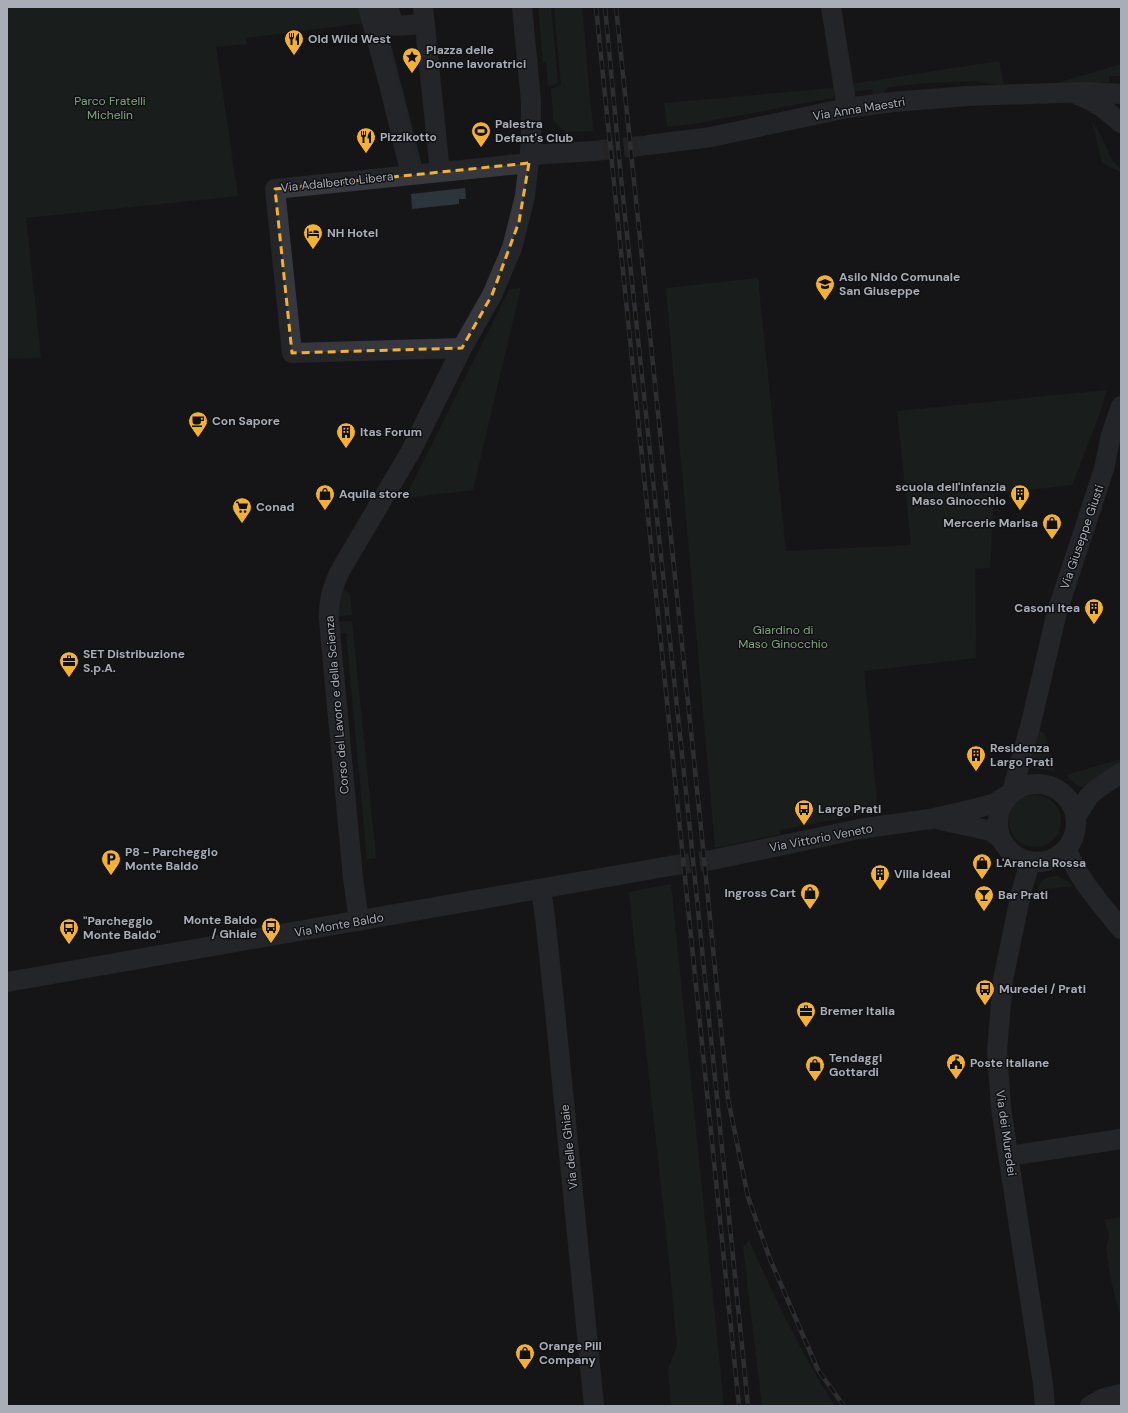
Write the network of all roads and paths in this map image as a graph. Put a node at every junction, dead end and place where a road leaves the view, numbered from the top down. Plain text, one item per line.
1 (368, 7) edge
2 (388, 7) edge
3 (522, 7) edge
4 (831, 7) edge
5 (424, 15) edge
6 (1072, 94) junction
7 (1121, 94) edge
8 (847, 108) junction
9 (1121, 123) edge
10 (648, 145) tunnel mouth
11 (594, 151) tunnel mouth
12 (530, 159) junction
13 (440, 172) junction
14 (411, 174) junction
15 (462, 348) junction
16 (1121, 406) edge
17 (1121, 446) edge
18 (1104, 469) junction
19 (1121, 773) edge
20 (1012, 792) junction
21 (1076, 817) junction
22 (930, 819) junction
23 (1000, 837) junction
24 (1067, 850) junction
25 (712, 860) tunnel mouth
26 (1030, 862) junction
27 (670, 866) tunnel mouth
28 (541, 889) junction
29 (359, 921) junction
30 (1121, 929) edge
31 (7, 982) edge
32 (1121, 1139) edge
33 (1009, 1156) junction
34 (1121, 1394) edge
35 (594, 1406) edge
36 (1045, 1406) edge
37 (1090, 1406) edge

1 - 14 street
2 - 5 street
3 - 12 street, Corso del Lavoro e della Scienza
4 - 8 street
5 - 13 street
6 - 7 street, Via Anna Maestri
6 - 8 street, Via Anna Maestri
6 - 9 street, Via Anna Maestri
8 - 10 street, Via Anna Maestri
11 - 12 street
12 - 13 street, Via Adalberto Libera
12 - 15 street, Corso del Lavoro e della Scienza
13 - 14 street, Via Adalberto Libera
14 - 15 street, Via Adalberto Libera
15 - 29 street, Corso del Lavoro e della Scienza
16 - 18 street, Via Giuseppe Giusti
17 - 18 street, Via Giuseppe Giusti
18 - 20 street, Via Giuseppe Giusti
19 - 21 street
20 - 21 street
20 - 22 street, Via Vittorio Veneto
20 - 23 street
21 - 24 street
22 - 23 street, Via Vittorio Veneto
22 - 25 street, Via Vittorio Veneto
23 - 26 street
24 - 26 street
24 - 30 street
26 - 33 street, Via dei Muredei
27 - 28 street, Via Monte Baldo
28 - 29 street, Via Monte Baldo
28 - 35 street, Via delle Ghiaie
29 - 31 street, Via Monte Baldo
32 - 33 street
33 - 36 street, Via dei Muredei
34 - 37 street

